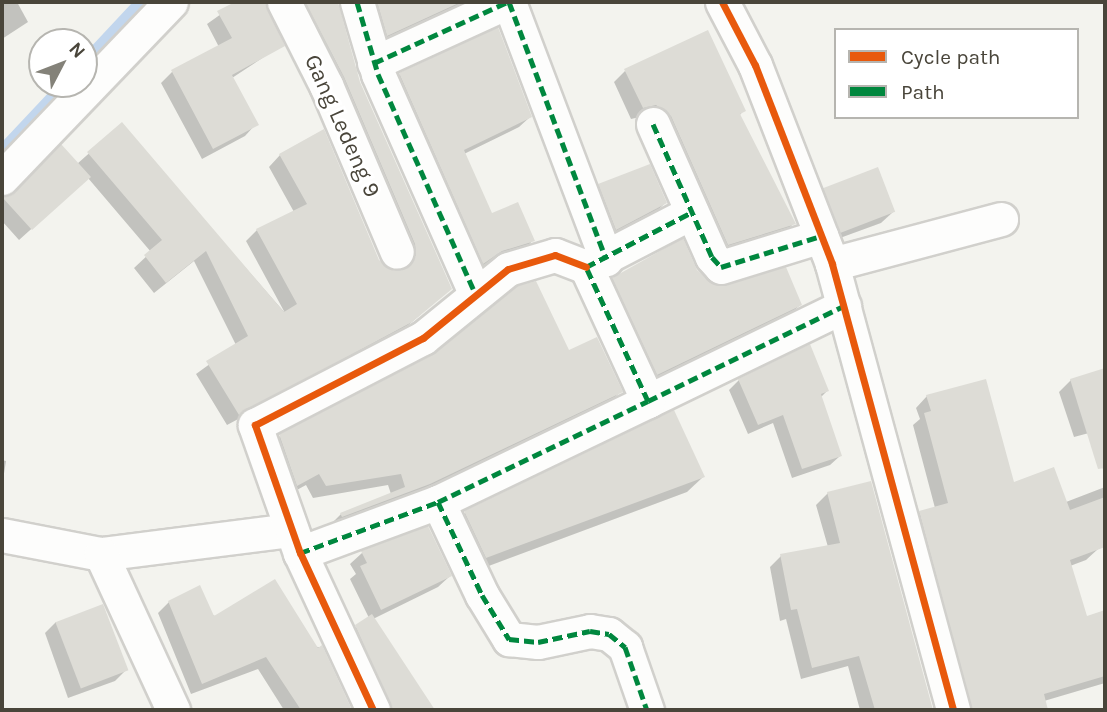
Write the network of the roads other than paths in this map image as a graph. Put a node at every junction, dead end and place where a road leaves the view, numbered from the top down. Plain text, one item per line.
1 (171, 2) edge
2 (284, 2) edge
3 (357, 2) edge
4 (508, 2) edge
5 (722, 2) edge
6 (374, 63) junction
7 (653, 124) dead end
8 (2, 177) edge
9 (692, 212) junction
10 (1001, 219) dead end
11 (827, 250) junction
12 (397, 252) dead end
13 (596, 263) junction
14 (475, 293) junction
15 (844, 306) junction
16 (648, 401) junction
17 (438, 502) junction
18 (2, 535) edge
19 (295, 542) junction
20 (101, 554) junction
21 (173, 710) edge
22 (373, 710) edge
23 (647, 710) edge
24 (953, 710) edge

1 - 8 street
2 - 12 street, Gang Ledeng 9
3 - 6 street
4 - 6 street
4 - 13 street
5 - 11 street
6 - 14 street
7 - 9 street
9 - 11 street
9 - 13 street
10 - 11 street
11 - 15 street
13 - 14 street
13 - 16 street
14 - 19 street
15 - 16 street
15 - 24 street
16 - 17 street
17 - 19 street
17 - 23 street
18 - 20 street
19 - 20 street
19 - 22 street
20 - 21 street

